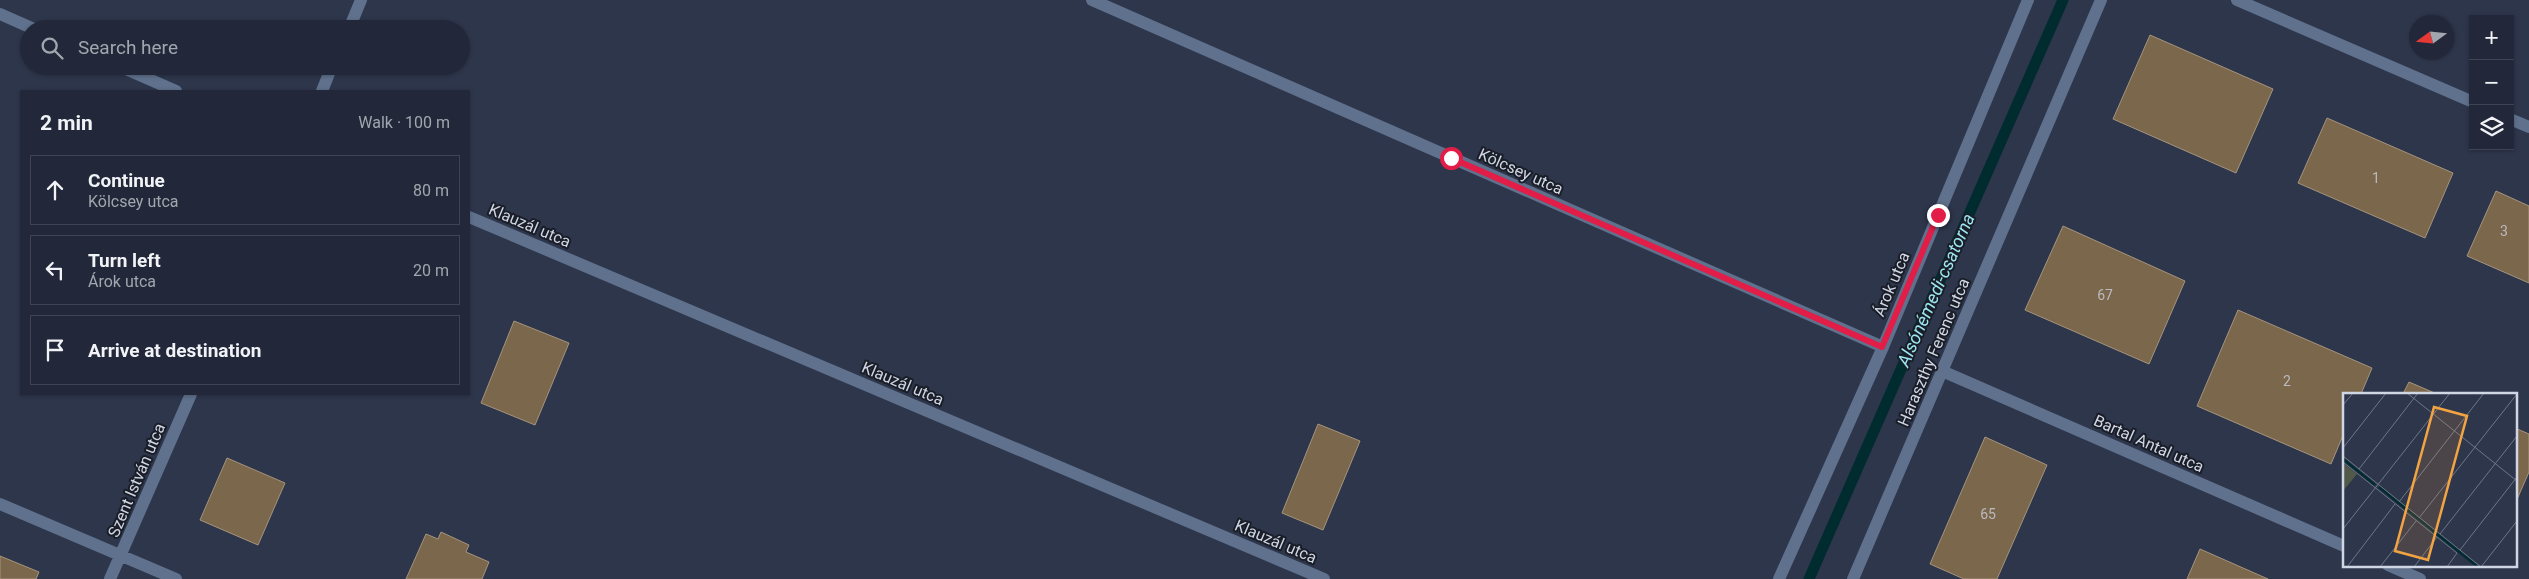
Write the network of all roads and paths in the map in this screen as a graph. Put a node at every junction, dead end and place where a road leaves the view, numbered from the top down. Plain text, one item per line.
1 (361, 0) edge
2 (1092, 0) edge
3 (2028, 0) edge
4 (2101, 0) edge
5 (2237, 0) edge
6 (0, 14) edge
7 (353, 20) edge
8 (20, 23) edge
9 (140, 75) edge
10 (328, 75) edge
11 (174, 90) edge
12 (322, 90) edge
13 (2469, 100) edge
14 (2514, 121) edge
15 (2529, 127) edge
16 (470, 217) edge
17 (1882, 347) junction
18 (1942, 371) junction
19 (191, 395) edge
20 (0, 504) edge
21 (2343, 546) edge
22 (121, 555) junction
23 (2390, 566) edge
24 (110, 579) edge
25 (176, 579) edge
26 (1324, 579) edge
27 (1779, 579) edge
28 (1853, 579) edge
29 (2420, 579) edge

1 - 7 street
2 - 17 street, Kölcsey utca
3 - 17 street, Árok utca
4 - 18 street, Haraszthy Ferenc utca
5 - 13 street
6 - 8 street
9 - 11 street
10 - 12 street
14 - 15 street
16 - 26 street, Klauzál utca
17 - 27 street, Árok utca
18 - 21 street, Bartal Antal utca
18 - 28 street, Haraszthy Ferenc utca
19 - 22 street, Szent István utca
20 - 22 street
22 - 24 street, Szent István utca
22 - 25 street
23 - 29 street

